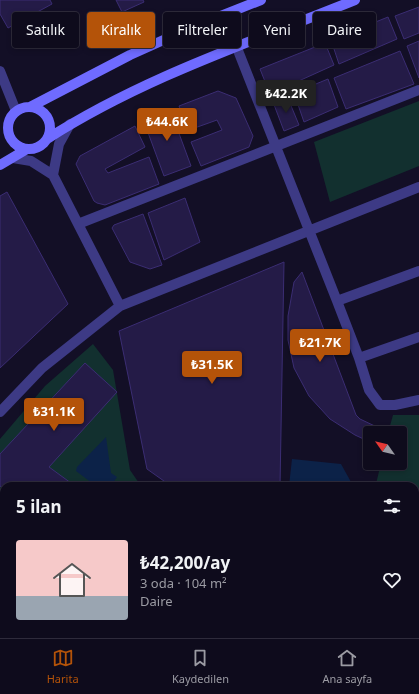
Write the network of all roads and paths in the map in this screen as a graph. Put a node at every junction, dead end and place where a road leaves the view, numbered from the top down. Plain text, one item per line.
1 (261, 0) edge
2 (356, 0) edge
3 (241, 46) edge
4 (237, 48) joint
5 (0, 71) edge
6 (419, 90) edge
7 (20, 111) junction
8 (0, 123) edge
9 (70, 124) junction
10 (47, 139) junction
11 (275, 146) junction
12 (28, 149) junction
13 (13, 158) junction
14 (0, 165) edge
15 (53, 175) junction
16 (419, 187) edge
17 (78, 224) junction
18 (308, 231) junction
19 (419, 271) edge
20 (337, 301) junction
21 (120, 306) junction
22 (419, 337) edge
23 (359, 358) junction
24 (419, 400) edge
25 (0, 412) edge

1 - 7 main road
2 - 3 main road
4 - 9 main road
4 - 11 street
5 - 7 street
6 - 11 street
7 - 8 main road
7 - 10 main road
7 - 12 main road
9 - 10 main road
9 - 15 street
10 - 12 main road
11 - 17 street
11 - 18 street
12 - 13 main road
13 - 14 main road
13 - 15 street
15 - 17 street
16 - 18 street
17 - 21 street
18 - 20 street
18 - 21 street
19 - 20 street
20 - 23 street
21 - 25 street
22 - 23 street
23 - 24 street

